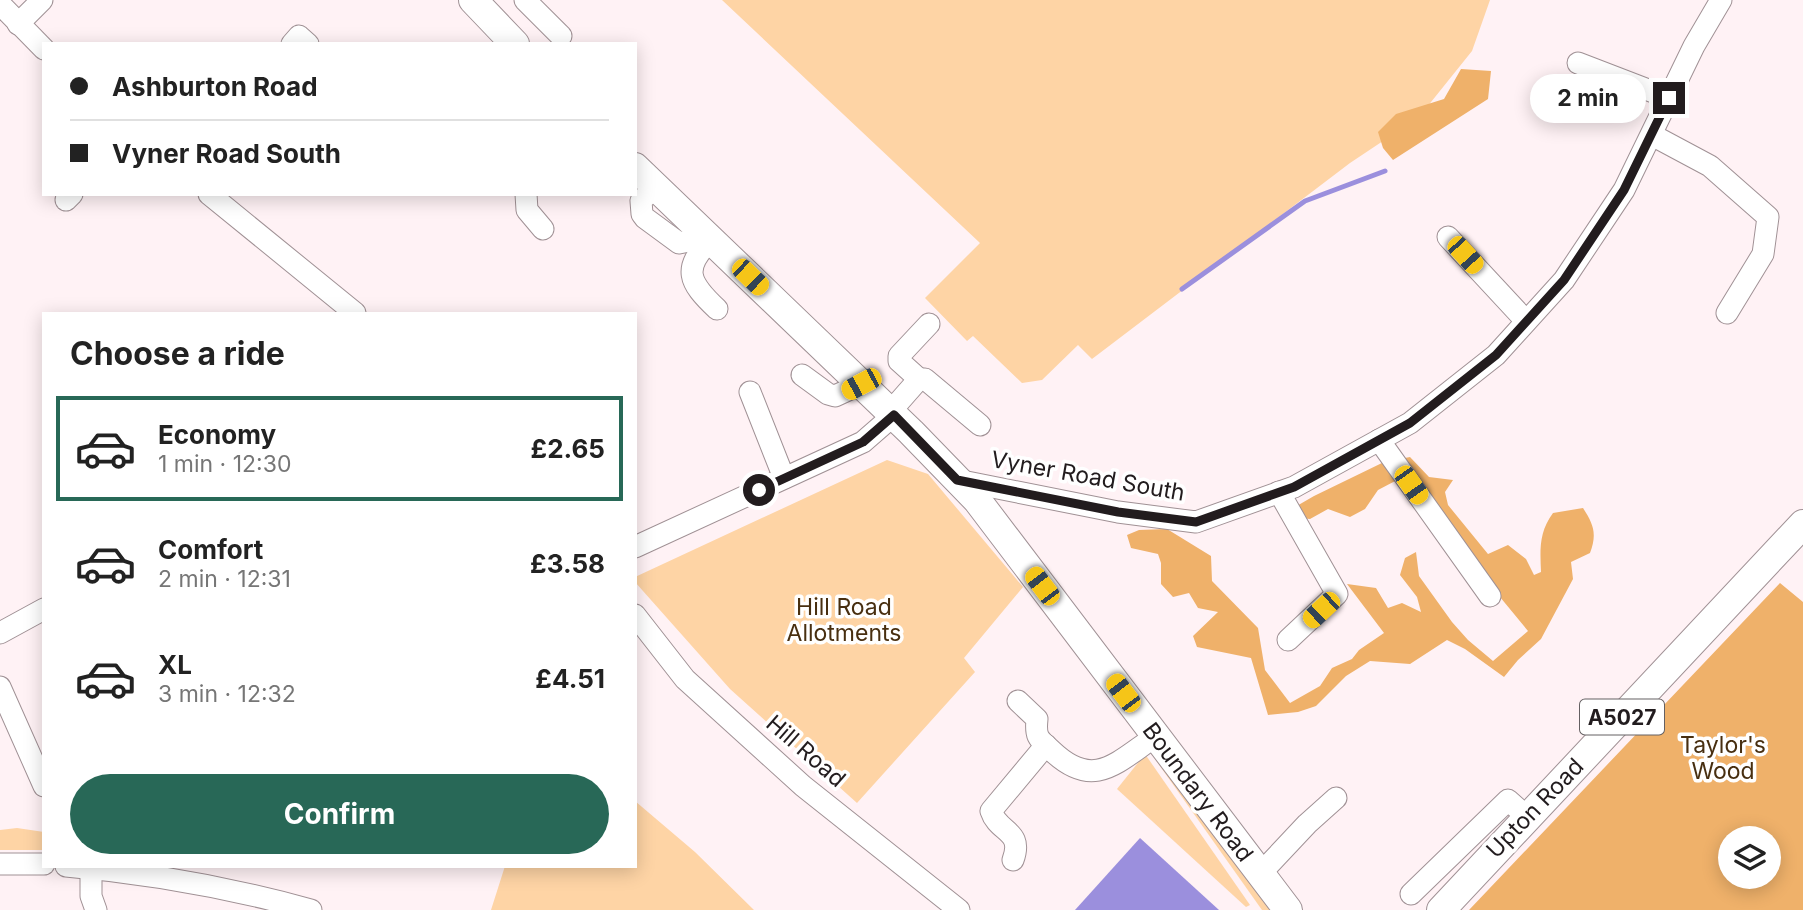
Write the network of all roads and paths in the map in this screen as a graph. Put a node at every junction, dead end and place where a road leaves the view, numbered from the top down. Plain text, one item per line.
1 (42, 0) edge
2 (525, 0) edge
3 (1721, 0) edge
4 (482, 3) edge
5 (6, 15) edge
6 (561, 36) dead end
7 (513, 42) edge
8 (42, 47) edge
9 (1578, 63) dead end
10 (1669, 98) junction
11 (1652, 135) junction
12 (645, 176) edge
13 (211, 196) edge
14 (526, 196) edge
15 (543, 229) dead end
16 (706, 235) junction
17 (1448, 237) dead end
18 (717, 309) dead end
19 (354, 312) edge
20 (1727, 313) dead end
21 (1521, 316) junction
22 (929, 324) dead end
23 (802, 375) dead end
24 (919, 379) junction
25 (861, 384) junction
26 (750, 392) dead end
27 (892, 413) junction
28 (980, 425) dead end
29 (1379, 440) junction
30 (784, 478) junction
31 (957, 480) junction
32 (1279, 492) junction
33 (1803, 524) edge
34 (637, 546) edge
35 (1490, 596) dead end
36 (42, 610) edge
37 (637, 618) edge
38 (0, 633) edge
39 (1288, 640) dead end
40 (0, 687) edge
41 (1018, 701) dead end
42 (1156, 736) junction
43 (1046, 745) junction
44 (42, 782) edge
45 (1336, 798) dead end
46 (1527, 817) junction
47 (1013, 860) dead end
48 (0, 864) edge
49 (42, 864) edge
50 (91, 868) edge
51 (97, 868) edge
52 (1260, 874) junction
53 (1411, 894) dead end
54 (300, 909) edge
55 (96, 910) edge
56 (958, 910) edge
57 (1288, 910) edge
58 (1441, 910) edge

1 - 5 street
2 - 6 street
3 - 10 street, Vyner Road South
4 - 7 main road
5 - 8 street
9 - 10 street
10 - 11 street, Vyner Road South
11 - 20 street
11 - 21 street, Vyner Road South
12 - 16 main road, Boundary Road
13 - 19 street
14 - 15 street
16 - 18 street
16 - 25 main road, Boundary Road
17 - 21 street
21 - 29 street, Vyner Road South
22 - 24 street
23 - 25 street
24 - 27 street
24 - 28 street
25 - 27 main road, Boundary Road
26 - 30 street
27 - 30 street
27 - 31 main road, Boundary Road
29 - 32 street, Vyner Road South
29 - 35 street
30 - 34 street
31 - 32 street, Vyner Road South
31 - 42 main road, Boundary Road
32 - 39 street
33 - 46 main road, Upton Road / A5027
36 - 38 street
37 - 56 street, Hill Road
40 - 44 street
41 - 43 street
42 - 43 street
42 - 52 main road, Boundary Road
43 - 47 street
45 - 52 street
46 - 53 street
46 - 58 main road, Upton Road / A5027
48 - 49 street
50 - 55 street
51 - 54 street
52 - 57 main road, Boundary Road

